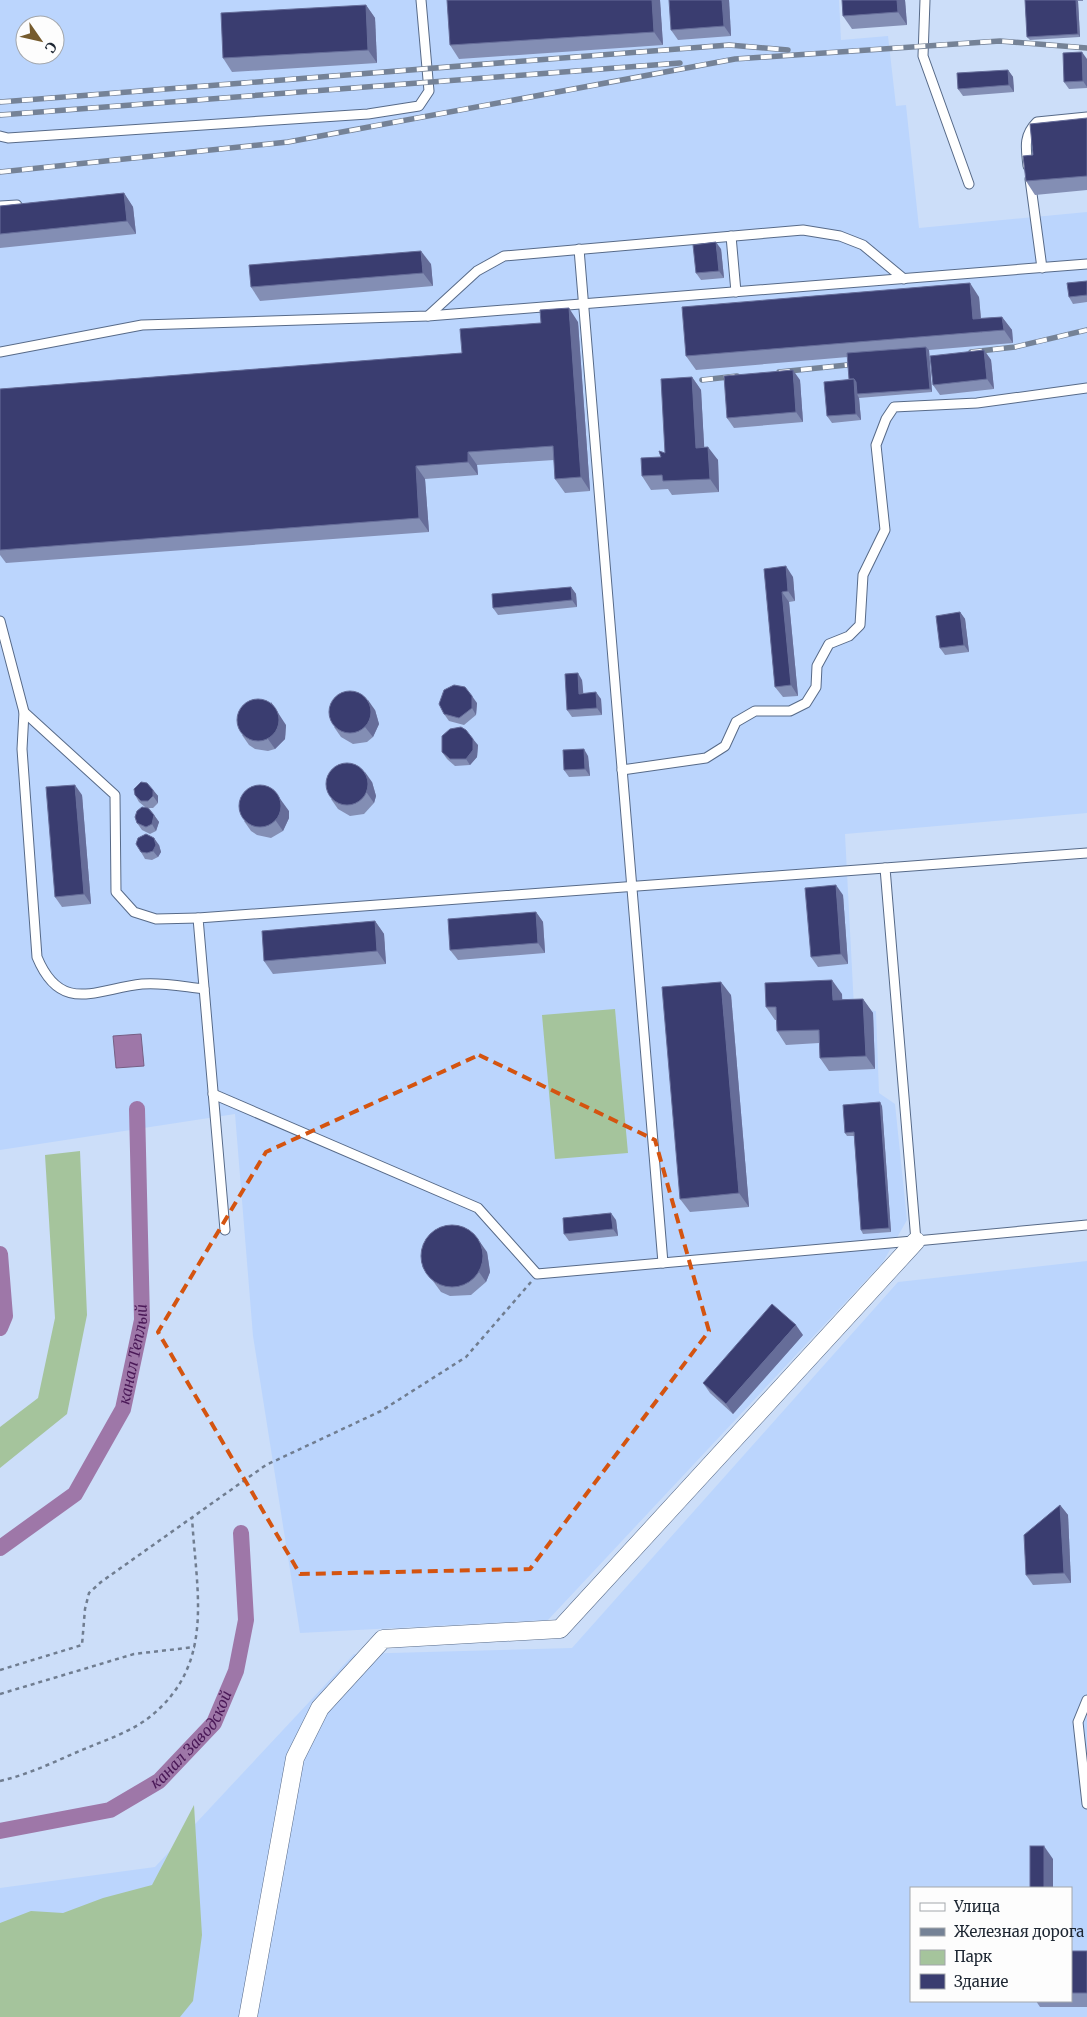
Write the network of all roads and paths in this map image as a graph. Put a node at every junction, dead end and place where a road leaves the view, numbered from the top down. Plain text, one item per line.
1 (422, 0) edge
2 (925, 0) edge
3 (1087, 117) edge
4 (0, 136) edge
5 (970, 184) dead end
6 (30, 204) edge
7 (0, 206) edge
8 (730, 236) junction
9 (579, 249) junction
10 (1087, 264) edge
11 (1042, 268) junction
12 (904, 279) junction
13 (736, 292) junction
14 (584, 304) junction
15 (428, 316) junction
16 (0, 352) edge
17 (1087, 388) edge
18 (0, 621) edge
19 (24, 712) junction
20 (622, 770) junction
21 (1087, 853) edge
22 (886, 868) junction
23 (632, 885) junction
24 (198, 918) junction
25 (204, 989) junction
26 (213, 1094) junction
27 (1087, 1225) edge
28 (224, 1230) dead end
29 (916, 1241) junction
30 (663, 1263) junction
31 (537, 1274) junction
32 (192, 1517) junction
33 (195, 1647) junction
34 (0, 1670) edge
35 (0, 1694) edge
36 (1087, 1700) edge
37 (0, 1781) edge
38 (1087, 1804) edge
39 (248, 2017) edge

1 - 4 lane
2 - 5 lane
3 - 11 lane
6 - 7 lane
8 - 9 lane
8 - 12 lane
8 - 13 lane
9 - 14 lane
9 - 15 lane
10 - 11 lane
11 - 12 lane
12 - 13 lane
13 - 14 lane
14 - 15 lane
14 - 20 lane
15 - 16 lane
17 - 20 lane
18 - 19 lane
19 - 24 lane
19 - 25 lane
20 - 23 lane
21 - 22 lane
22 - 23 lane
22 - 29 lane
23 - 24 lane
23 - 30 lane
24 - 25 lane
25 - 26 lane
26 - 28 lane
26 - 31 lane
27 - 29 lane
29 - 30 lane
29 - 39 street
30 - 31 lane
31 - 32 path
32 - 33 path
32 - 34 path
33 - 35 path
33 - 37 path
36 - 38 lane

